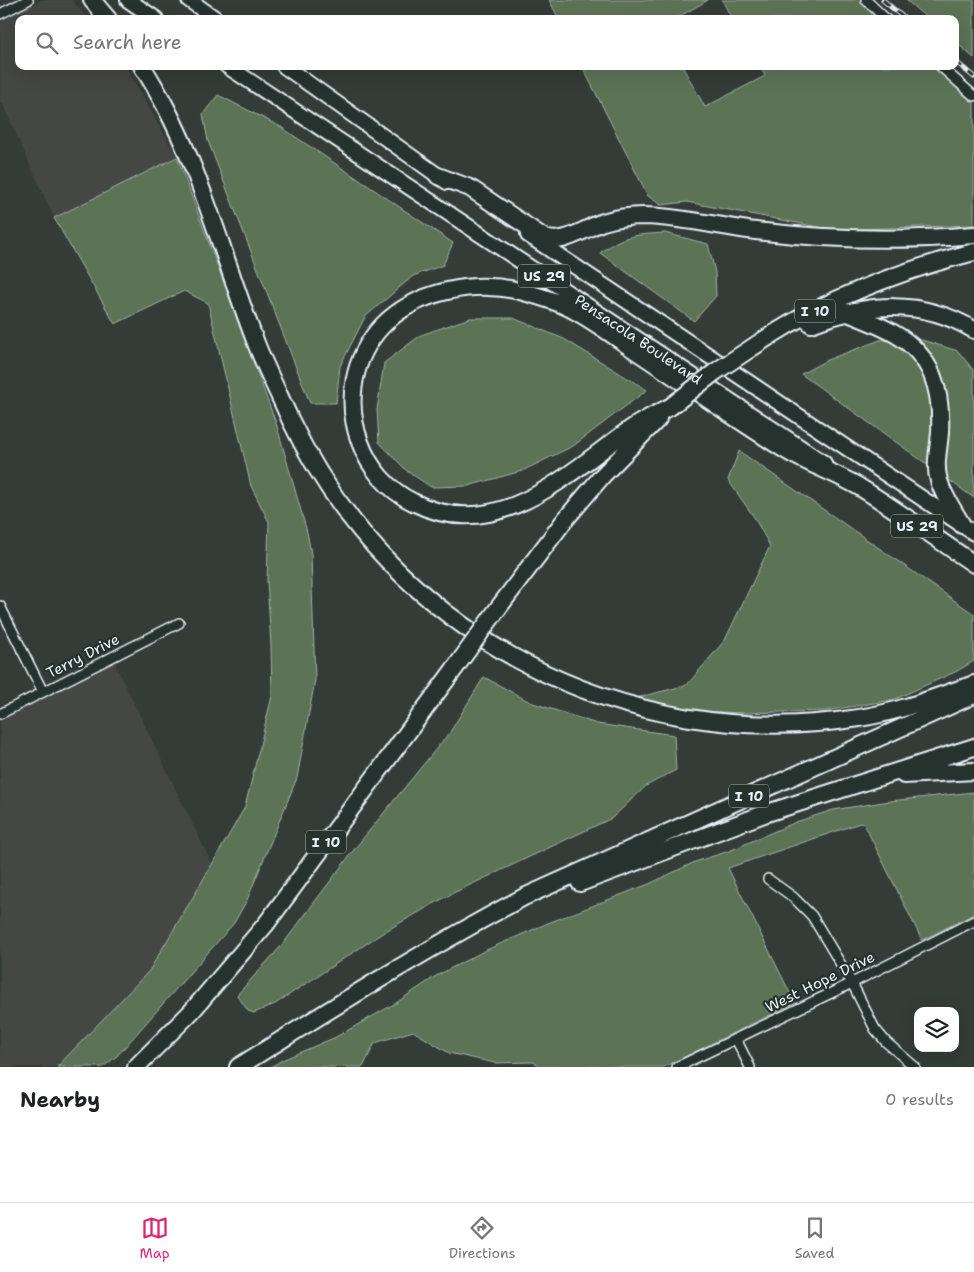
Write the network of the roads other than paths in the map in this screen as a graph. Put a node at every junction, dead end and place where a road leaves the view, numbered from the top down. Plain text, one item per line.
1 (28, 0) edge
2 (92, 0) edge
3 (128, 0) edge
4 (189, 0) edge
5 (866, 0) edge
6 (0, 14) edge
7 (105, 15) edge
8 (150, 15) edge
9 (210, 15) edge
10 (882, 15) edge
11 (144, 70) edge
12 (233, 70) edge
13 (290, 70) edge
14 (945, 70) edge
15 (974, 96) edge
16 (438, 176) junction
17 (974, 235) edge
18 (974, 252) edge
19 (846, 312) junction
20 (974, 330) edge
21 (756, 344) junction
22 (670, 407) junction
23 (860, 487) junction
24 (968, 529) edge
25 (974, 564) edge
26 (0, 606) edge
27 (179, 623) dead end
28 (974, 684) edge
29 (43, 692) junction
30 (974, 695) edge
31 (0, 714) edge
32 (974, 747) edge
33 (974, 771) edge
34 (879, 776) junction
35 (768, 879) dead end
36 (524, 897) junction
37 (974, 921) edge
38 (852, 983) junction
39 (736, 1039) junction
40 (136, 1067) edge
41 (238, 1067) edge
42 (677, 1067) edge
43 (750, 1067) edge
44 (915, 1067) edge

1 - 6 street
2 - 7 highway
3 - 8 main road
4 - 9 main road
5 - 10 street
11 - 28 highway
12 - 23 main road, Pensacola Boulevard / US 29
13 - 16 main road, Pensacola Boulevard / US 29
14 - 15 street
16 - 17 highway
16 - 24 main road, Pensacola Boulevard / US 29
18 - 21 highway, I 10
19 - 20 highway
19 - 21 highway
19 - 24 highway
21 - 22 highway, I 10, bridge
22 - 23 highway
22 - 40 highway, I 10, bridge
23 - 25 highway, Pensacola Boulevard / US 29
26 - 29 street
27 - 29 street, Terry Drive
29 - 31 street, Terry Drive
30 - 36 highway, I 10
32 - 34 highway
33 - 34 highway
34 - 36 highway
35 - 38 street
36 - 41 highway, I 10
37 - 38 street, West Hope Drive
38 - 39 street, West Hope Drive
38 - 44 street
39 - 42 street, West Hope Drive
39 - 43 street

